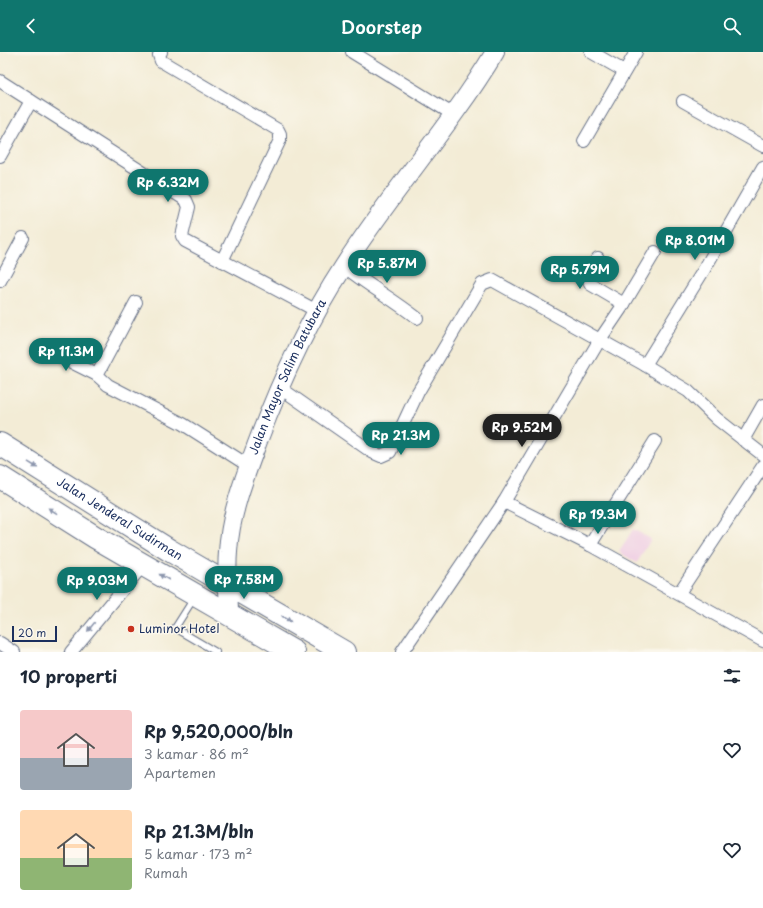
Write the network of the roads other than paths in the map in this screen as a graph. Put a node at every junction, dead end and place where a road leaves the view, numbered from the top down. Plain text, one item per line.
1 (161, 52) edge
2 (352, 52) edge
3 (496, 52) edge
4 (591, 52) edge
5 (636, 52) edge
6 (624, 71) junction
7 (0, 81) edge
8 (31, 101) junction
9 (683, 101) dead end
10 (454, 115) junction
11 (584, 141) dead end
12 (763, 146) edge
13 (0, 156) edge
14 (763, 167) edge
15 (23, 238) dead end
16 (655, 252) dead end
17 (598, 258) dead end
18 (222, 261) junction
19 (344, 266) junction
20 (0, 281) edge
21 (136, 302) dead end
22 (624, 304) junction
23 (317, 311) junction
24 (417, 318) dead end
25 (598, 341) junction
26 (45, 349) dead end
27 (644, 365) junction
28 (97, 375) junction
29 (278, 387) junction
30 (763, 405) edge
31 (743, 440) junction
32 (655, 441) dead end
33 (0, 444) edge
34 (763, 455) edge
35 (249, 466) junction
36 (763, 466) edge
37 (0, 477) edge
38 (504, 502) junction
39 (590, 545) junction
40 (143, 565) junction
41 (229, 585) junction
42 (679, 593) junction
43 (196, 595) junction
44 (229, 616) junction
45 (763, 641) edge
46 (0, 644) edge
47 (14, 652) edge
48 (71, 652) edge
49 (216, 652) edge
50 (293, 652) edge
51 (344, 652) edge
52 (402, 652) edge

1 - 18 street
2 - 10 street
3 - 10 street, Jalan Mayor Salim Batubara
4 - 6 street
5 - 6 street
6 - 11 street
7 - 8 street
8 - 13 street
8 - 18 street
9 - 12 street
10 - 19 street, Jalan Mayor Salim Batubara
14 - 27 street
15 - 20 street
16 - 22 street
17 - 22 street
18 - 23 street
19 - 23 street, Jalan Mayor Salim Batubara
19 - 24 street
21 - 28 street
22 - 25 street
23 - 29 street, Jalan Mayor Salim Batubara
25 - 27 street
25 - 29 street
25 - 38 street
26 - 28 street
27 - 31 street
28 - 35 street
29 - 35 street, Jalan Mayor Salim Batubara
30 - 31 street
31 - 34 street
32 - 39 street
33 -> 41 highway, Jalan Jenderal Sudirman
35 - 41 street, Jalan Mayor Salim Batubara
36 - 42 street
40 -> 37 highway
38 - 39 street
38 - 52 street
39 - 42 street
43 -> 40 highway
40 -> 48 street
41 - 44 street, Jalan Mayor Salim Batubara
41 -> 51 highway, Jalan Jenderal Sudirman
42 - 45 street
43 - 44 highway
43 - 49 lane
44 - 50 highway
46 - 47 street

